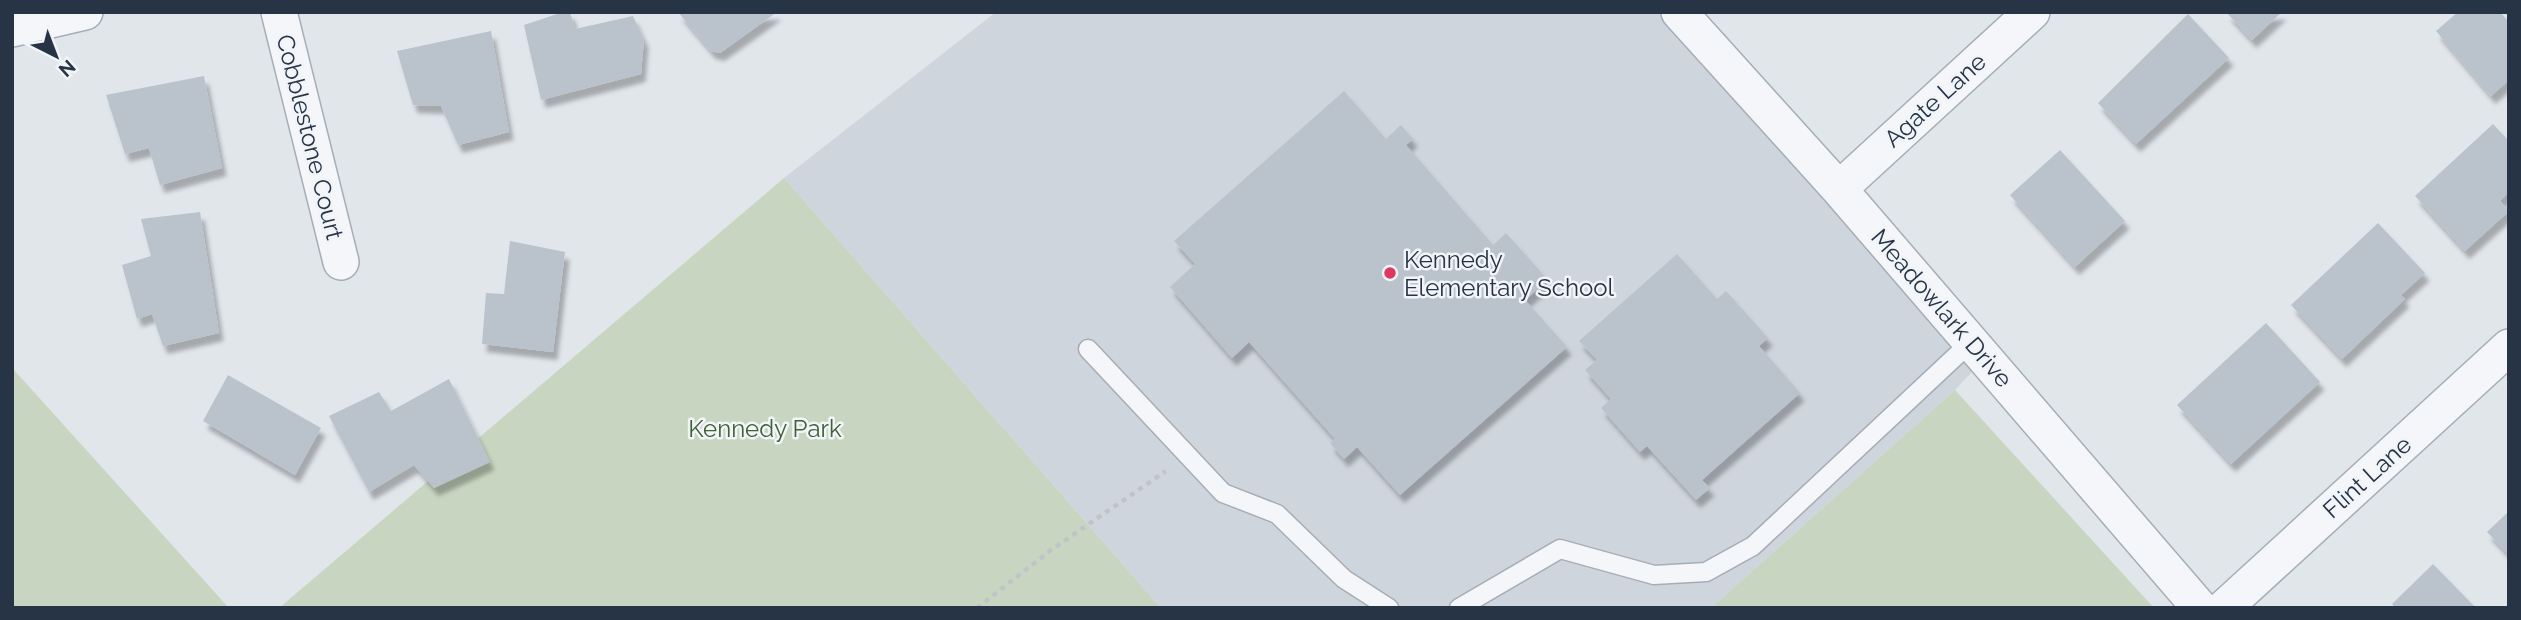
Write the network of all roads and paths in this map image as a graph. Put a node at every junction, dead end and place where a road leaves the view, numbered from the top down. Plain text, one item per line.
1 (85, 12) edge
2 (279, 12) edge
3 (1679, 12) edge
4 (2032, 12) edge
5 (12, 29) edge
6 (1839, 189) junction
7 (341, 262) dead end
8 (1971, 342) junction
9 (2509, 347) edge
10 (1088, 349) dead end
11 (1188, 456) junction
12 (977, 608) edge
13 (1389, 608) edge
14 (1460, 608) edge
15 (2200, 608) edge
16 (2224, 608) edge

1 - 5 street
2 - 7 street, Cobblestone Court
3 - 6 street, Meadowlark Drive
4 - 6 street, Agate Lane
6 - 8 street, Meadowlark Drive
8 - 14 lane
8 - 15 street, Meadowlark Drive
9 - 16 street, Flint Lane
10 - 11 lane
11 - 12 path
11 - 13 lane

